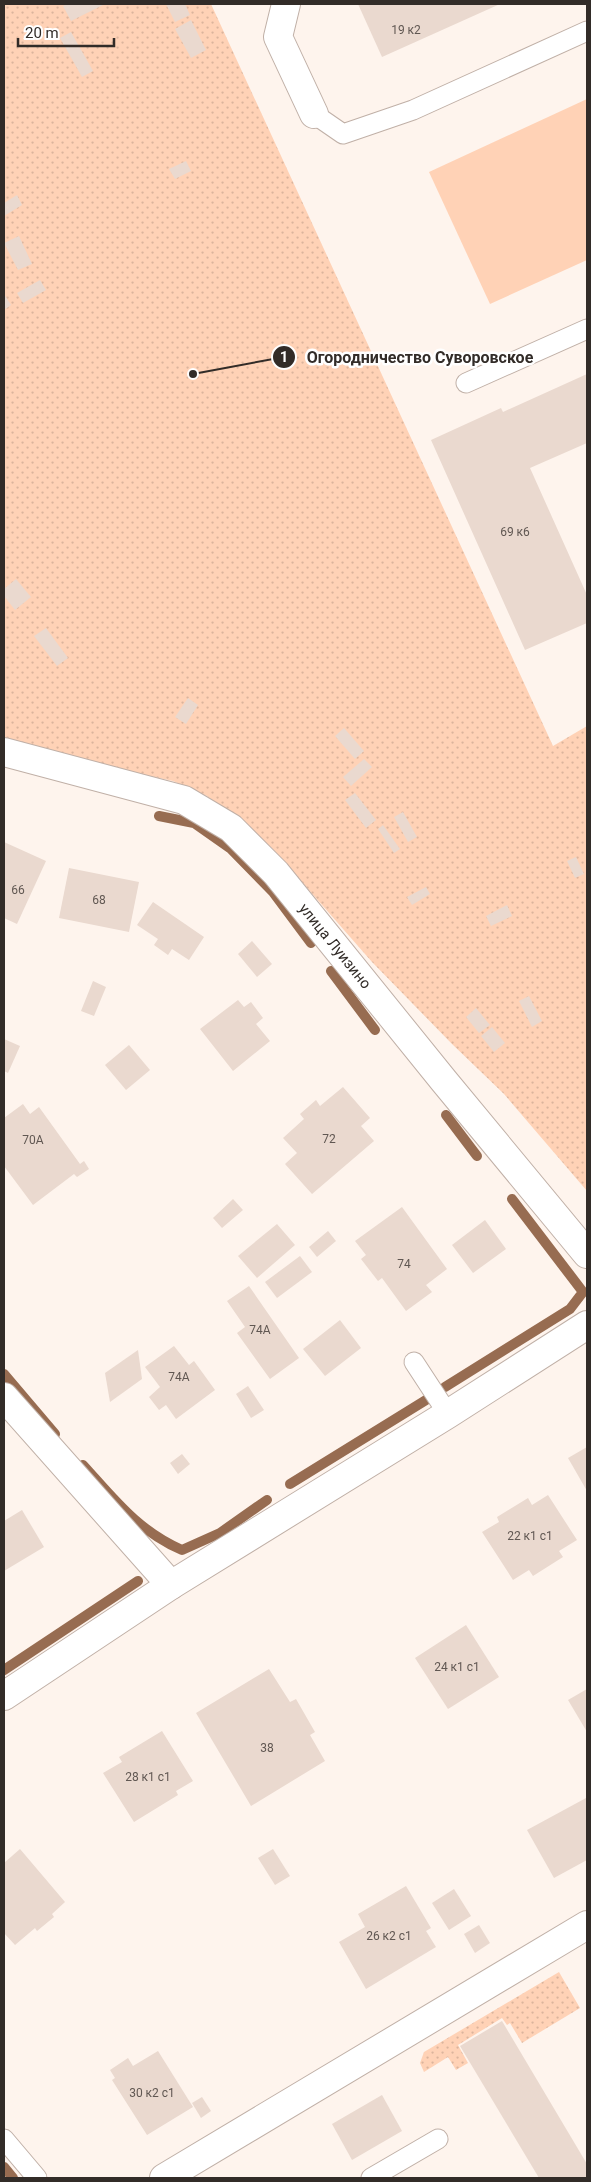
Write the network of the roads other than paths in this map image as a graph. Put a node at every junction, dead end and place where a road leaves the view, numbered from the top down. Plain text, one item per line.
1 (286, 4) edge
2 (587, 31) edge
3 (314, 114) joint
4 (587, 329) edge
5 (466, 383) dead end
6 (4, 752) edge
7 (587, 1254) edge
8 (587, 1325) edge
9 (414, 1362) dead end
10 (4, 1397) edge
11 (448, 1414) junction
12 (171, 1585) junction
13 (4, 1696) edge
14 (587, 1925) edge
15 (4, 2139) edge
16 (438, 2139) dead end
17 (392, 2173) edge
18 (37, 2178) edge
19 (164, 2178) edge
20 (371, 2178) edge

1 - 3 street
2 - 3 lane
4 - 5 lane
6 - 7 street, улица Луизино
8 - 11 street
9 - 11 lane
10 - 12 street
11 - 12 street
12 - 13 street
14 - 19 street
15 - 18 lane
16 - 17 lane
17 - 20 lane

